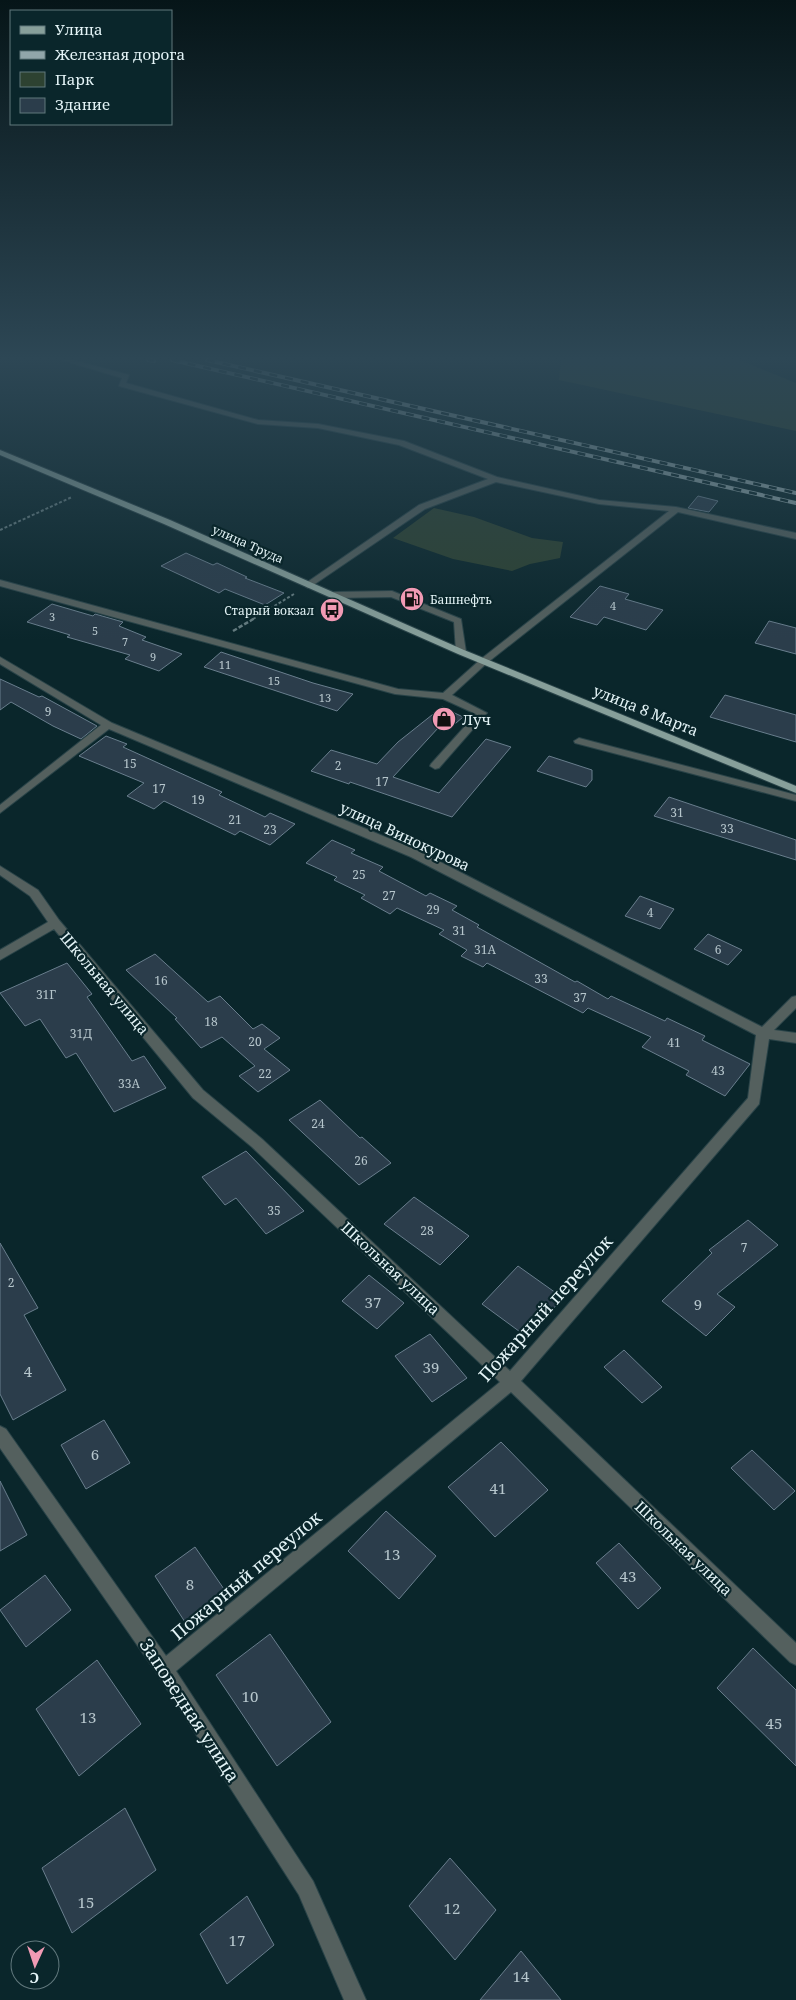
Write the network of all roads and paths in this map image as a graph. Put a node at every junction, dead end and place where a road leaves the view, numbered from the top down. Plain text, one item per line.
1 (3, 453) edge
2 (429, 453) edge
3 (495, 478) junction
4 (88, 490) junction
5 (676, 509) junction
6 (0, 530) edge
7 (796, 536) edge
8 (0, 583) edge
9 (309, 585) junction
10 (334, 595) junction
11 (215, 642) junction
12 (461, 652) junction
13 (0, 660) edge
14 (484, 661) junction
15 (445, 696) junction
16 (108, 724) junction
17 (579, 741) dead end
18 (435, 766) dead end
19 (796, 790) edge
20 (796, 798) edge
21 (0, 810) edge
22 (0, 870) edge
23 (55, 923) junction
24 (0, 956) edge
25 (796, 1000) edge
26 (763, 1034) junction
27 (796, 1038) edge
28 (511, 1382) junction
29 (0, 1434) edge
30 (796, 1656) edge
31 (164, 1669) junction
32 (355, 2000) edge

1 - 4 main road, улица Труда
2 - 3 street
3 - 5 street
3 - 9 street
4 - 6 path
4 - 9 main road, улица Труда
5 - 7 street
5 - 14 street
8 - 11 street
9 - 10 main road, улица Труда
9 - 11 path
10 - 12 main road, улица Труда
10 - 12 street
11 - 15 street
12 - 14 main road, улица Труда
13 - 16 street, улица Винокурова
14 - 15 street
14 - 19 main road, улица 8 Марта
15 - 18 street
16 - 21 street
16 - 26 street, улица Винокурова
17 - 20 street
22 - 23 street, Школьная улица
23 - 24 street
23 - 28 street, Школьная улица
25 - 26 street
26 - 27 street, улица Винокурова
26 - 28 street, Пожарный переулок
28 - 30 street, Школьная улица
28 - 31 street, Пожарный переулок
29 - 31 street, Заповедная улица
31 - 32 street, Заповедная улица

